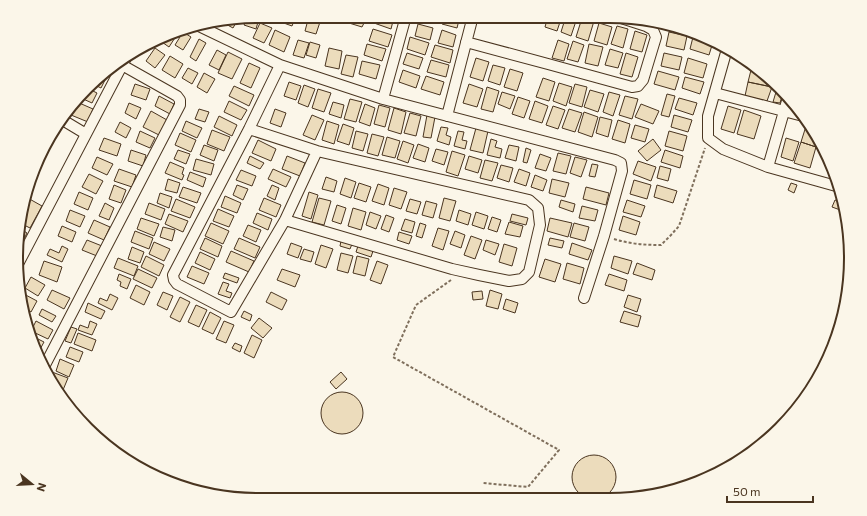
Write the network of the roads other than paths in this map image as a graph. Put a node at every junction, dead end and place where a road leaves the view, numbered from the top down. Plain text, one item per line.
1 (404, 23) edge
2 (471, 23) edge
3 (647, 26) edge
4 (206, 29) edge
5 (466, 42) junction
6 (726, 53) edge
7 (126, 63) edge
8 (280, 65) junction
9 (121, 67) edge
10 (715, 93) junction
11 (384, 99) junction
12 (787, 104) edge
13 (784, 111) junction
14 (794, 114) edge
15 (447, 116) junction
16 (67, 122) edge
17 (249, 129) junction
18 (86, 134) junction
19 (317, 151) junction
20 (768, 167) junction
21 (833, 185) edge
22 (285, 220) junction
23 (24, 247) edge
24 (584, 298) dead end
25 (47, 362) edge

1 - 11 street
2 - 5 street
3 - 5 street
4 - 8 street
5 - 15 street
6 - 10 street
7 - 25 street
8 - 11 street
8 - 17 street
9 - 18 street
10 - 13 street
10 - 20 street
11 - 15 street
12 - 13 street
13 - 14 street
13 - 20 street
15 - 24 street
16 - 18 street
17 - 19 street
17 - 22 street
18 - 23 street
19 - 22 street
19 - 22 street
20 - 21 street

